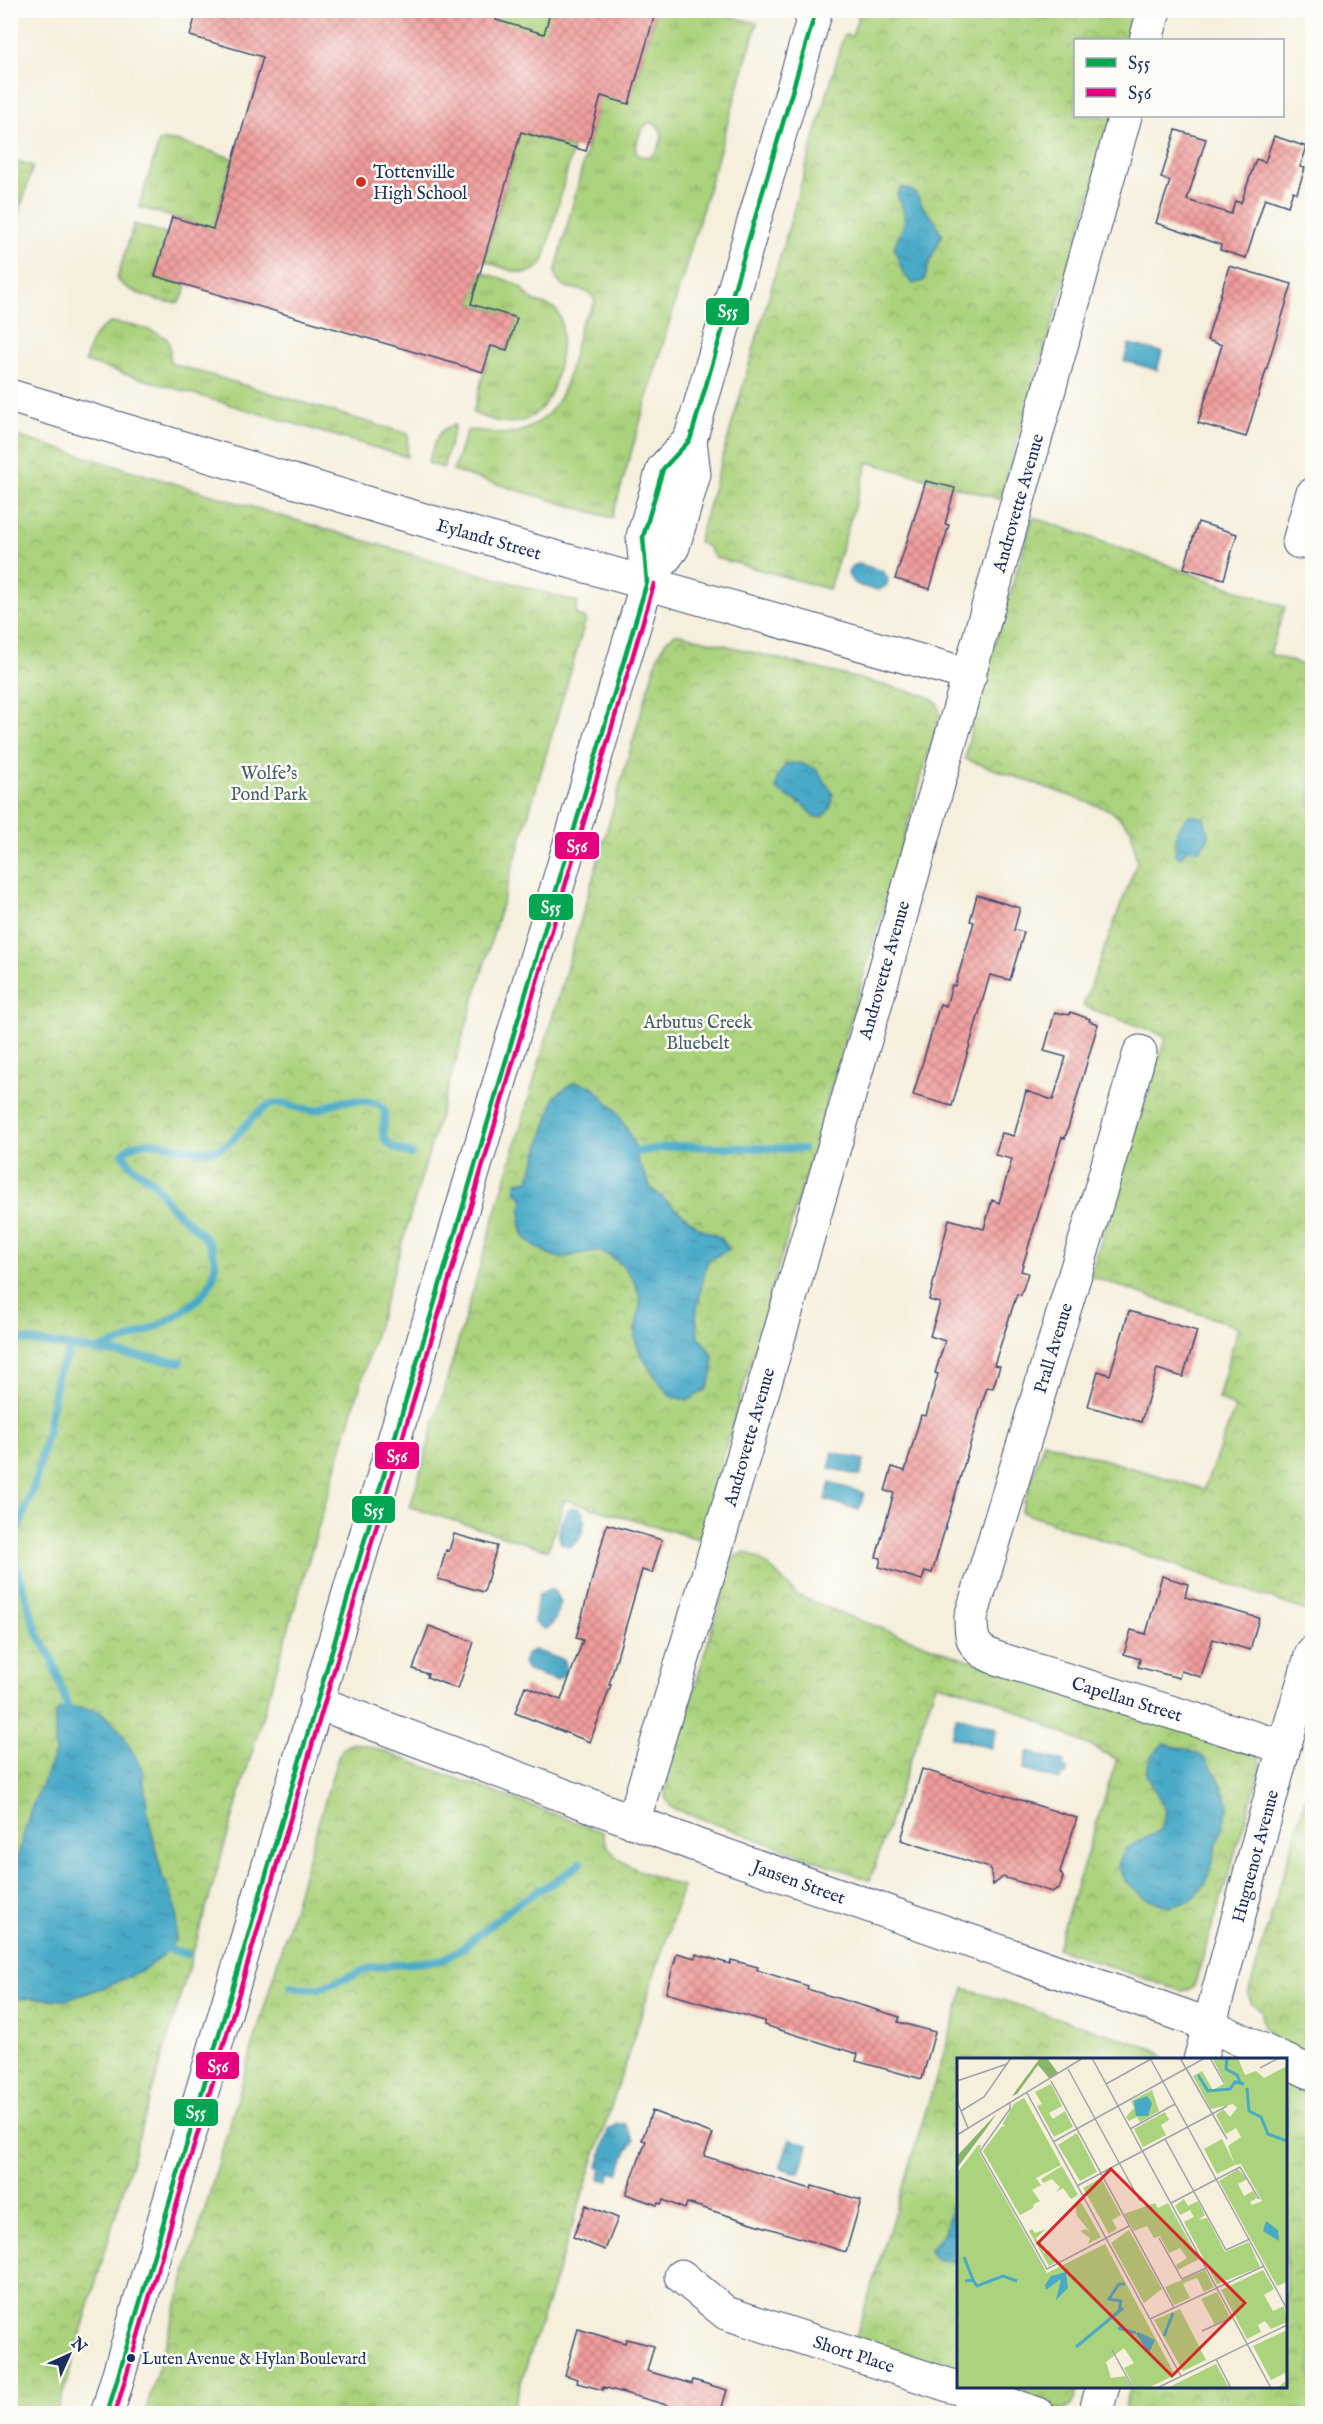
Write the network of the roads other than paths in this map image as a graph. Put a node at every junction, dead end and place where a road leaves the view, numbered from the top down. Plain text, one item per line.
1 (816, 10) edge
2 (1154, 10) edge
3 (1146, 39) edge
4 (1125, 117) edge
5 (10, 396) edge
6 (1312, 495) edge
7 (1299, 542) dead end
8 (647, 582) junction
9 (970, 675) junction
10 (1140, 1053) dead end
11 (974, 1644) joint
12 (1312, 1653) edge
13 (316, 1702) junction
14 (1284, 1747) junction
15 (633, 1822) junction
16 (1210, 2025) junction
17 (1201, 2058) edge
18 (1280, 2058) edge
19 (1287, 2061) edge
20 (1312, 2073) edge
21 (681, 2276) dead end
22 (957, 2388) edge
23 (958, 2388) edge
24 (1102, 2388) edge
25 (107, 2414) edge
26 (1038, 2414) edge
27 (1095, 2414) edge

1 - 8 street
2 - 3 street
4 - 9 street, Androvette Avenue
5 - 8 street, Eylandt Street
6 - 7 street
8 - 9 street, Eylandt Street
8 - 13 street
9 - 15 street, Androvette Avenue
10 - 11 street, Prall Avenue
11 - 14 street, Capellan Street
12 - 14 street, Huguenot Avenue
13 - 15 street, Jansen Street
13 - 25 street
14 - 16 street, Huguenot Avenue
15 - 16 street, Jansen Street
16 - 17 street, Huguenot Avenue
16 - 18 street, Jansen Street
19 - 20 street, Jansen Street
21 - 22 street, Short Place
23 - 26 street, Short Place
24 - 27 street

